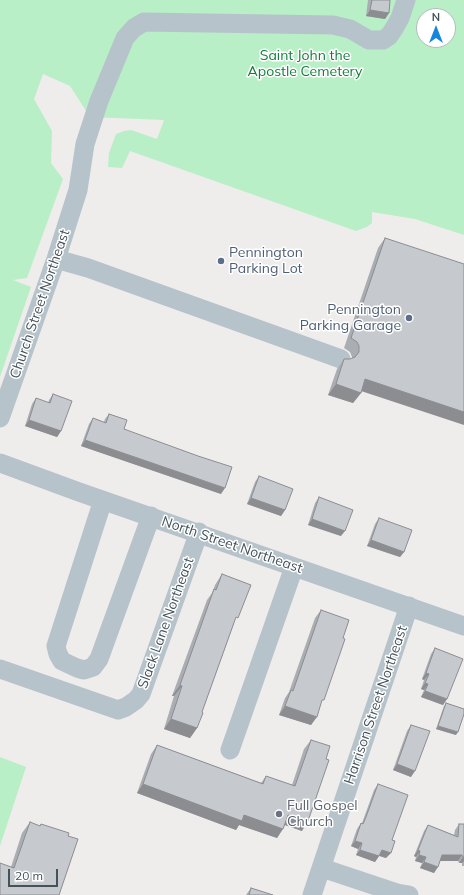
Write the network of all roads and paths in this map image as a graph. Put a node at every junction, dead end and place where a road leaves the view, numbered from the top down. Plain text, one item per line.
1 (406, 0) edge
2 (56, 259) junction
3 (341, 359) dead end
4 (0, 418) edge
5 (0, 463) edge
6 (103, 500) junction
7 (151, 516) junction
8 (199, 532) junction
9 (294, 567) junction
10 (409, 606) junction
11 (464, 626) edge
12 (0, 669) edge
13 (84, 670) junction
14 (76, 696) junction
15 (230, 750) dead end
16 (322, 868) junction
17 (312, 895) edge
18 (409, 895) edge

1 - 2 street, Church Street Northeast
2 - 3 street
2 - 4 street, Church Street Northeast
5 - 6 street, North Street Northeast
6 - 7 street, North Street Northeast
6 - 13 street
7 - 8 street, North Street Northeast
7 - 13 street
8 - 9 street, North Street Northeast
8 - 14 street, Slack Lane Northeast
9 - 10 street, North Street Northeast
9 - 15 street
10 - 11 street, North Street Northeast
10 - 16 street, Harrison Street Northeast
12 - 14 street
13 - 14 street
16 - 17 street, Harrison Street Northeast
16 - 18 street

